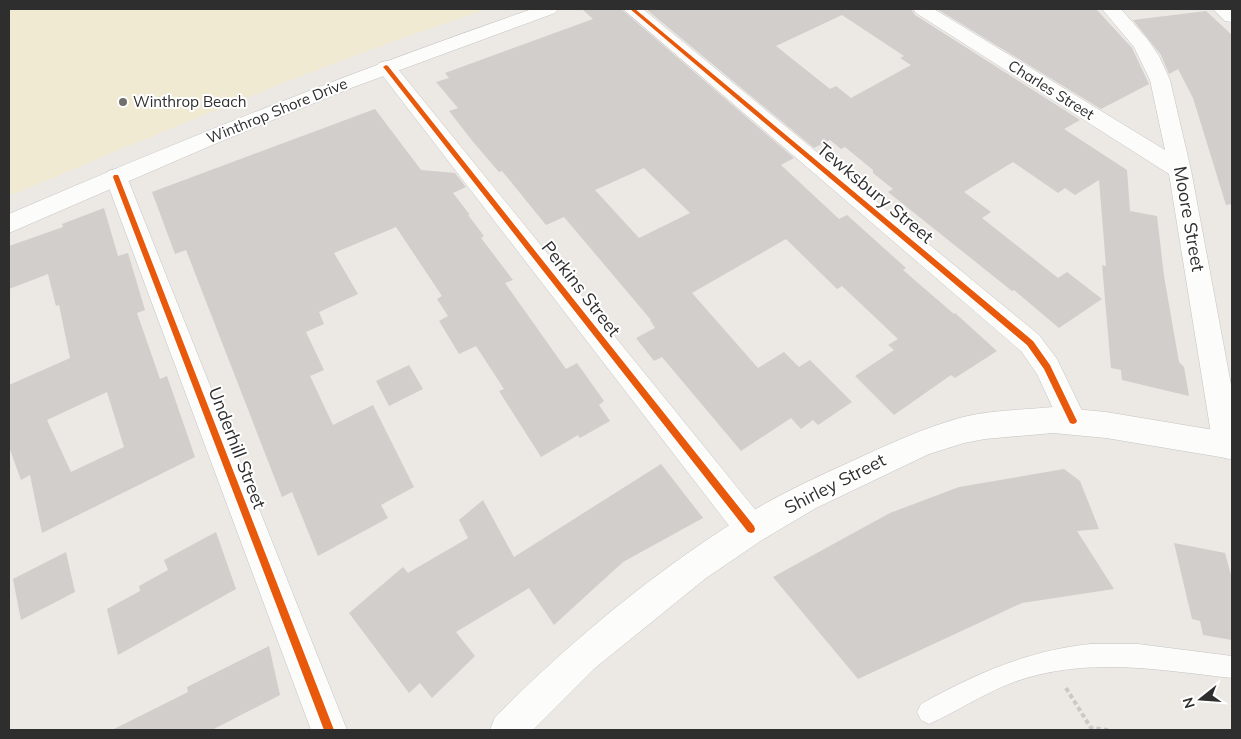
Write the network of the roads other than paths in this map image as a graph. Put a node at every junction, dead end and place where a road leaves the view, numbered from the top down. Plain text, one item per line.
1 (549, 9) edge
2 (632, 9) edge
3 (922, 9) edge
4 (1111, 9) edge
5 (1222, 9) edge
6 (1232, 17) edge
7 (386, 67) junction
8 (1180, 170) junction
9 (116, 177) junction
10 (9, 224) edge
11 (1073, 421) junction
12 (1230, 446) edge
13 (752, 529) junction
14 (1232, 667) edge
15 (929, 712) dead end
16 (329, 730) edge
17 (508, 730) edge

1 - 7 street, Winthrop Shore Drive
2 - 11 street, Tewksbury Street
3 - 8 street, Charles Street
4 - 8 street, Moore Street
5 - 6 street
7 - 9 street, Winthrop Shore Drive
7 - 13 street, Perkins Street
8 - 12 street, Moore Street
9 - 10 street, Winthrop Shore Drive
9 - 16 street, Underhill Street
11 - 12 street, Shirley Street
11 - 13 street, Shirley Street
13 - 17 street, Shirley Street
14 - 15 lane

